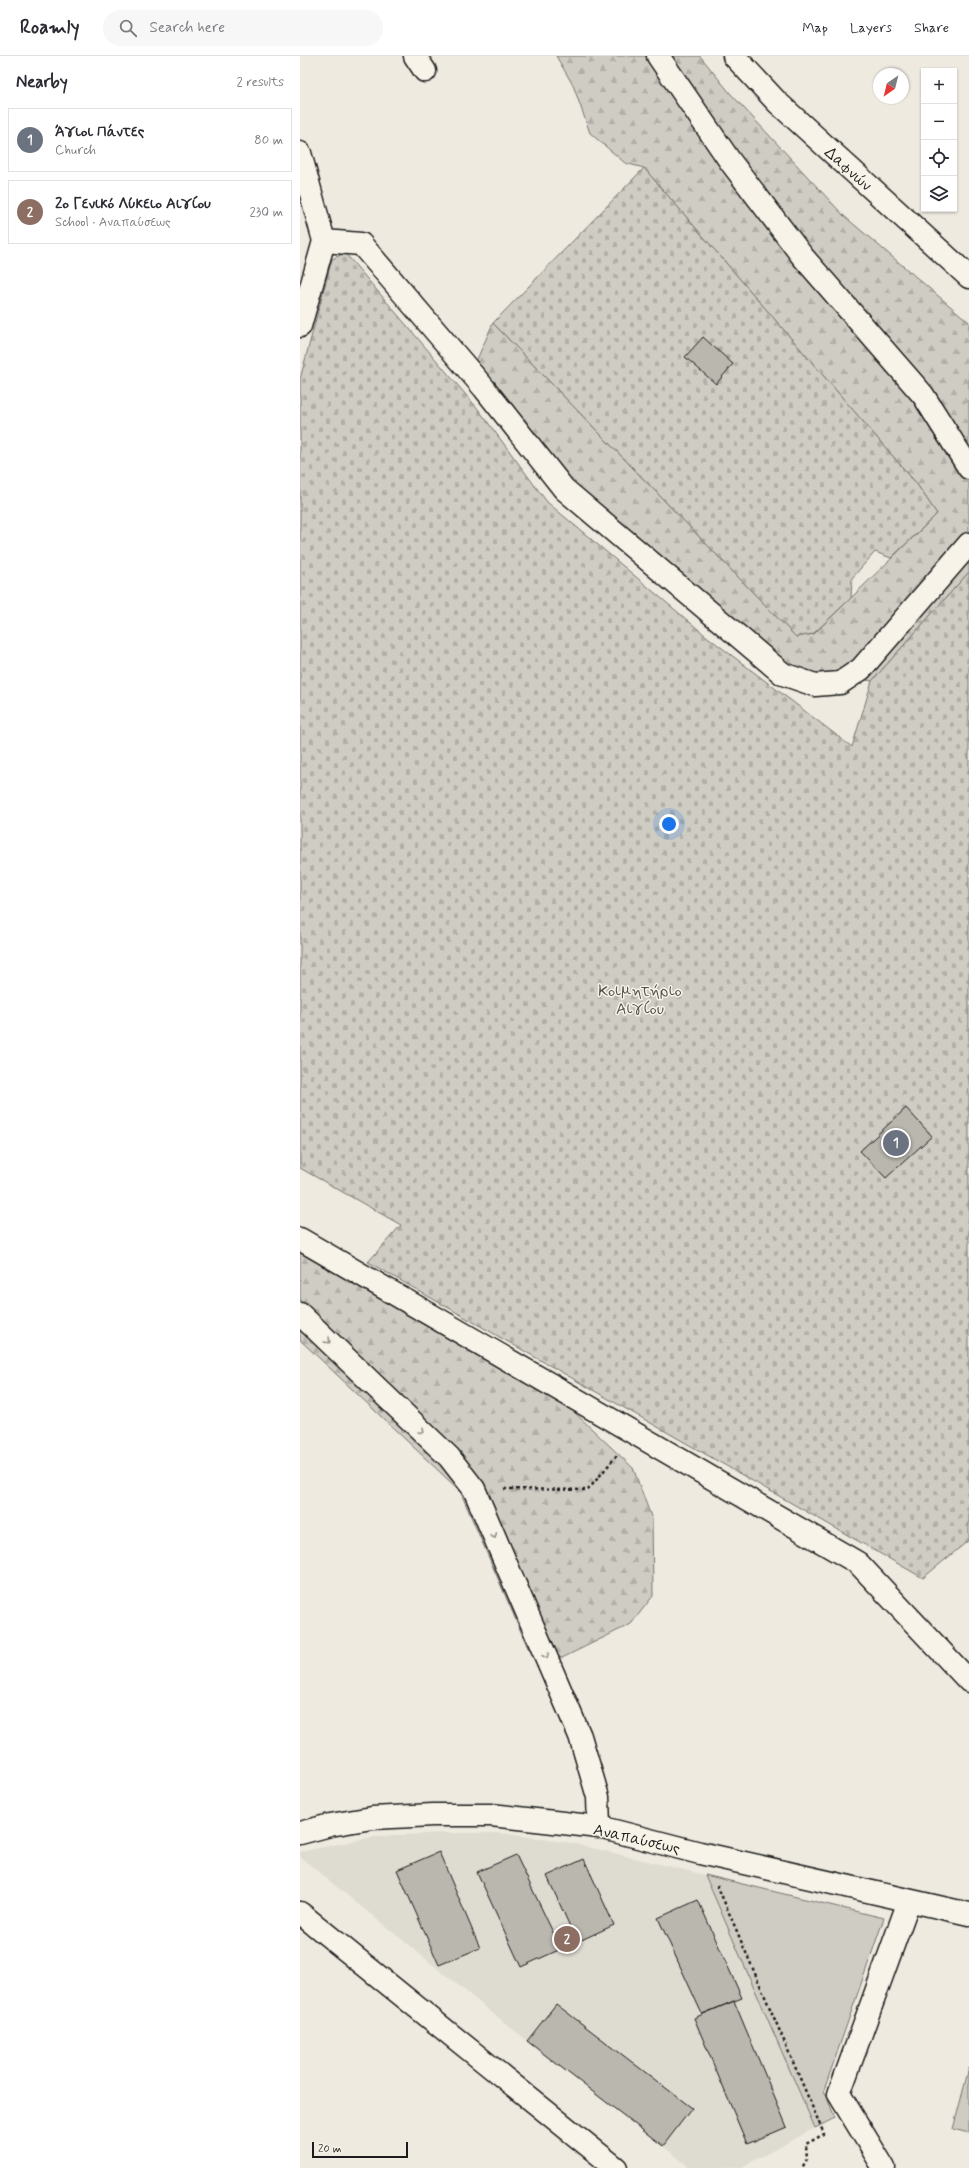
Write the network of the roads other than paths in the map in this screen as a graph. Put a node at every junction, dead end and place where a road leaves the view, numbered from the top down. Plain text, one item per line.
1 (658, 56) edge
2 (734, 56) edge
3 (300, 153) edge
4 (324, 241) junction
5 (969, 276) edge
6 (300, 326) edge
7 (969, 468) edge
8 (969, 544) edge
9 (300, 1239) edge
10 (300, 1314) edge
11 (969, 1681) edge
12 (599, 1827) junction
13 (300, 1834) edge
14 (909, 1902) junction
15 (300, 1913) edge
16 (969, 1914) edge
17 (616, 2168) edge
18 (884, 2168) edge

1 - 7 street
2 - 5 street, Δαφνών
3 - 4 street
4 - 6 street
4 - 8 street
9 - 11 street
10 -> 12 street
12 - 13 street, Αναπαύσεως
12 - 14 street, Αναπαύσεως
14 - 16 street, Αναπαύσεως
14 - 18 street
15 - 17 street

